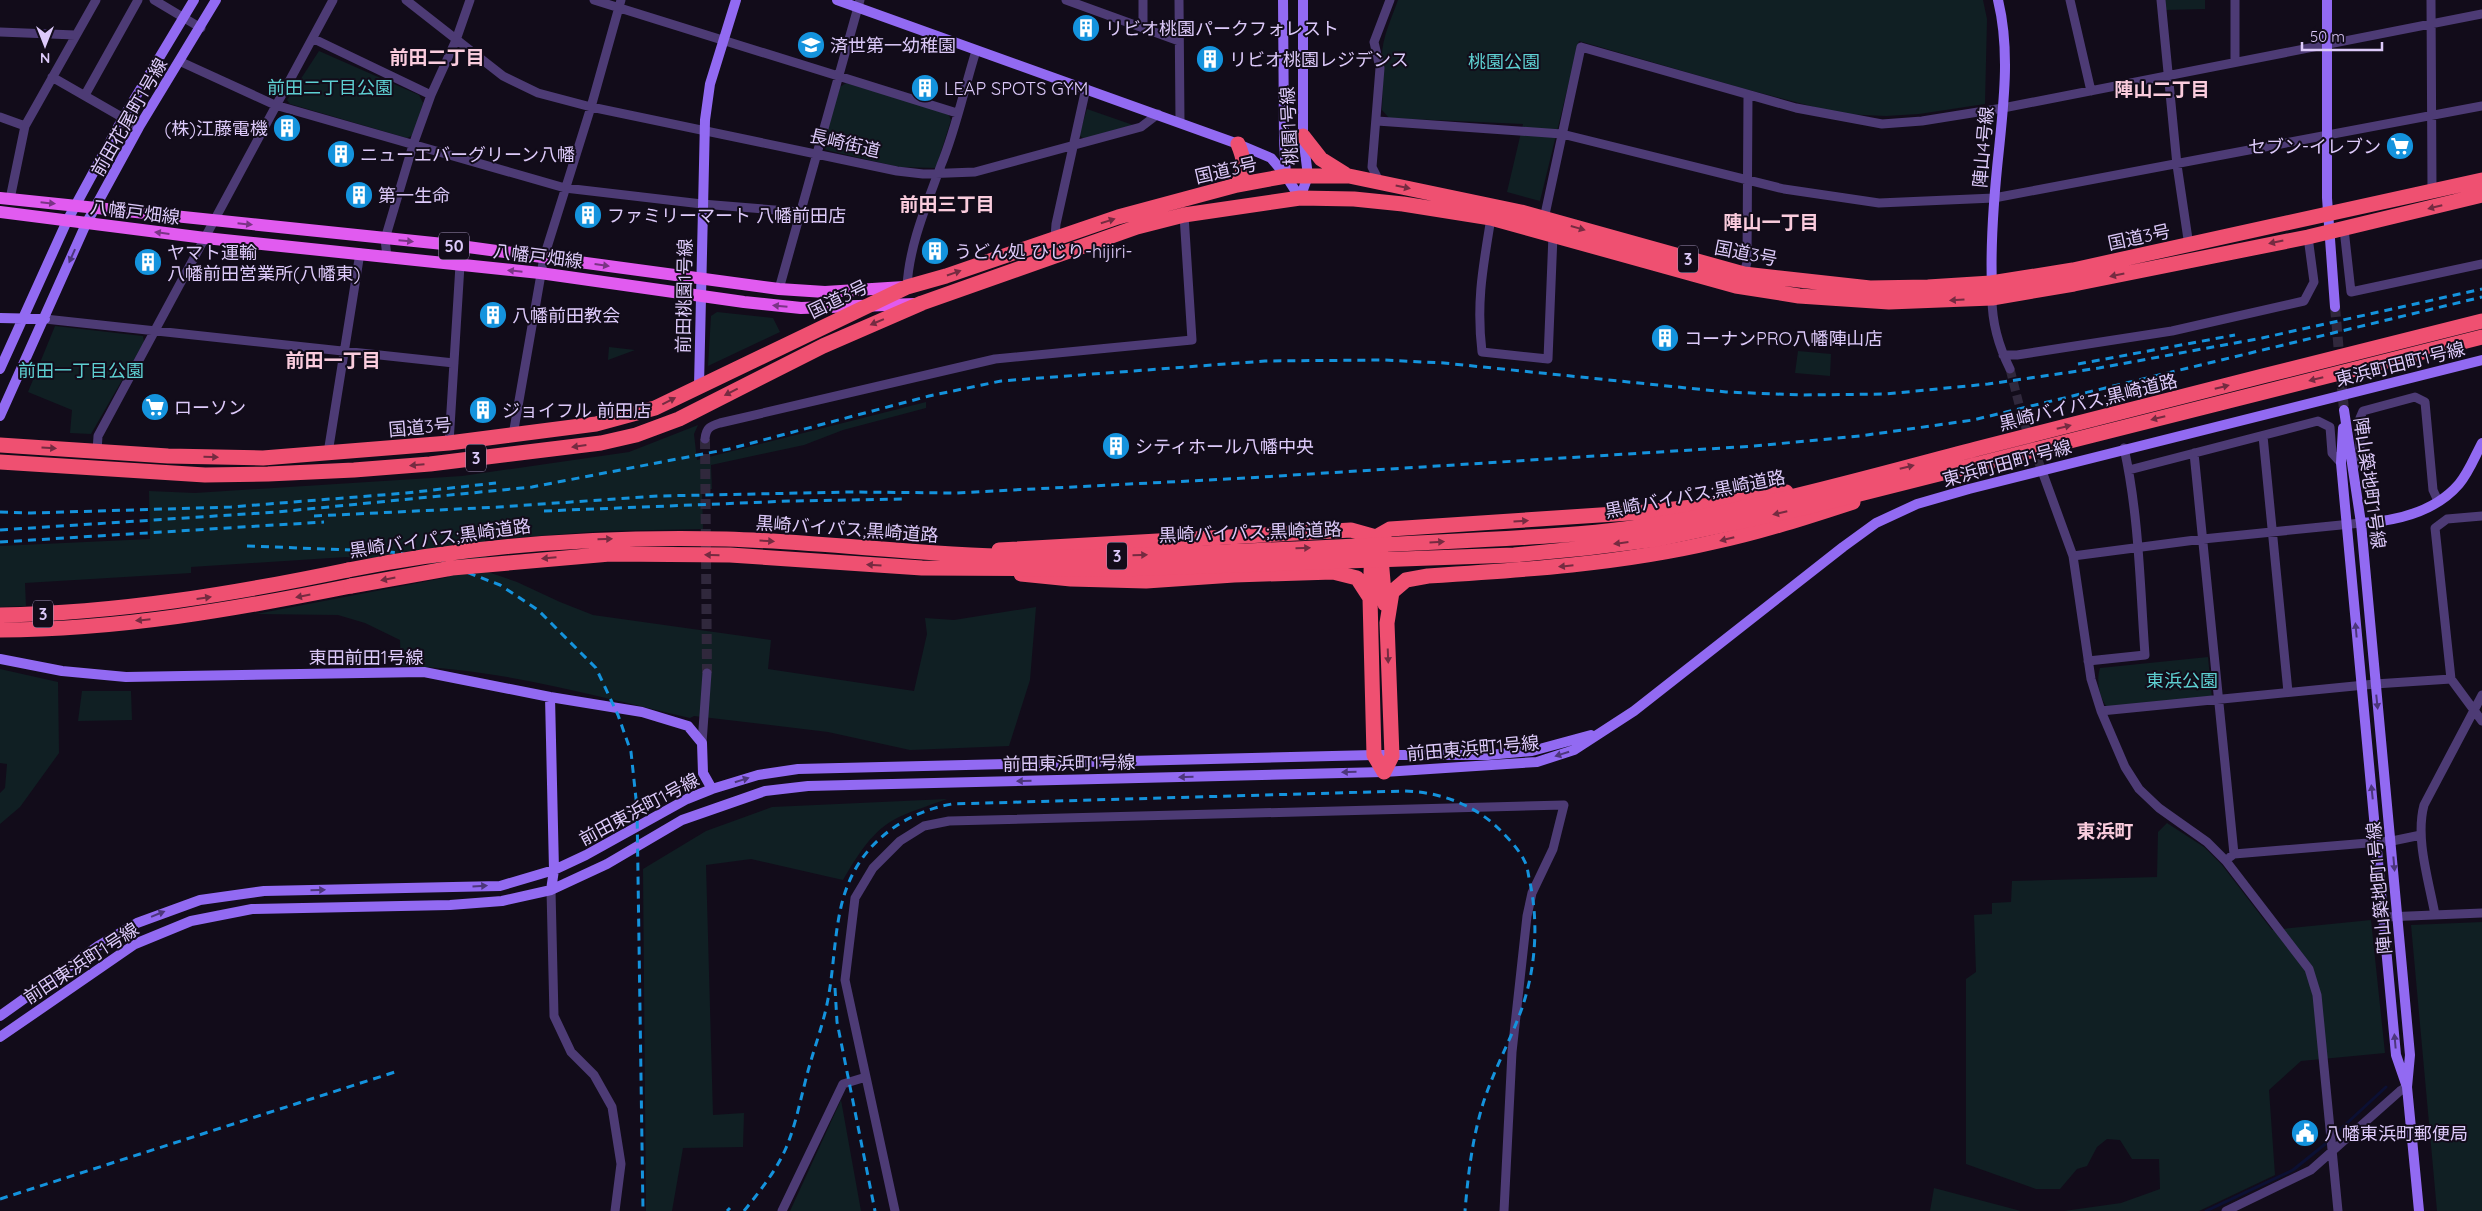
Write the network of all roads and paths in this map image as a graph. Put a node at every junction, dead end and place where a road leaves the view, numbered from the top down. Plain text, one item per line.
1 (96, 0) edge
2 (138, 0) edge
3 (154, 0) edge
4 (194, 0) edge
5 (216, 0) edge
6 (333, 0) edge
7 (406, 0) edge
8 (470, 0) edge
9 (594, 0) edge
10 (736, 0) edge
11 (837, 0) edge
12 (1066, 0) edge
13 (1142, 0) edge
14 (1179, 0) edge
15 (1283, 0) edge
16 (1303, 0) edge
17 (1390, 0) edge
18 (1998, 0) edge
19 (2070, 0) edge
20 (2161, 0) edge
21 (2234, 0) edge
22 (2327, 0) edge
23 (2431, 0) edge
24 (620, 4) edge
25 (859, 4) edge
26 (2482, 14) edge
27 (183, 19) junction
28 (2431, 24) junction
29 (1143, 27) junction
30 (201, 28) junction
31 (0, 32) edge
32 (75, 35) junction
33 (314, 39) junction
34 (456, 40) junction
35 (724, 41) junction
36 (1179, 41) junction
37 (2327, 43) junction
38 (976, 51) junction
39 (179, 61) junction
40 (2235, 62) junction
41 (2168, 75) junction
42 (838, 76) junction
43 (52, 78) junction
44 (1086, 88) junction
45 (2090, 91) junction
46 (85, 95) junction
47 (431, 95) junction
48 (1748, 95) junction
49 (275, 105) junction
50 (2482, 106) edge
51 (591, 107) junction
52 (2003, 108) junction
53 (957, 113) junction
54 (1158, 114) junction
55 (2430, 116) junction
56 (0, 117) edge
57 (123, 118) junction
58 (1377, 121) junction
59 (1180, 122) junction
60 (25, 126) junction
61 (139, 127) junction
62 (705, 130) junction
63 (1562, 134) junction
64 (1303, 136) junction
65 (2326, 137) junction
66 (1284, 140) junction
67 (1238, 144) junction
68 (413, 145) junction
69 (1072, 147) junction
70 (816, 153) junction
71 (1271, 158) junction
72 (2177, 165) junction
73 (938, 174) junction
74 (1286, 176) junction
75 (1308, 176) junction
76 (1349, 176) junction
77 (2482, 180) edge
78 (1747, 181) junction
79 (1380, 183) junction
80 (1236, 185) junction
81 (565, 188) junction
82 (2432, 191) junction
83 (2482, 195) edge
84 (1300, 198) junction
85 (1994, 198) junction
86 (5, 199) edge
87 (702, 204) junction
88 (75, 206) junction
89 (96, 208) junction
90 (0, 212) edge
91 (800, 212) junction
92 (2327, 215) junction
93 (1184, 216) junction
94 (1491, 218) junction
95 (1544, 219) junction
96 (67, 221) junction
97 (213, 221) junction
98 (86, 224) junction
99 (2337, 230) junction
100 (1553, 235) junction
101 (2308, 236) junction
102 (1055, 237) junction
103 (205, 238) junction
104 (386, 239) junction
105 (2189, 246) junction
106 (360, 253) junction
107 (387, 256) junction
108 (544, 257) junction
109 (2482, 264) edge
110 (460, 265) junction
111 (540, 273) junction
112 (1744, 274) junction
113 (700, 278) junction
114 (1991, 282) junction
115 (907, 287) junction
116 (779, 289) junction
117 (699, 295) junction
118 (1992, 298) junction
119 (922, 304) junction
120 (864, 307) junction
121 (2335, 307) tunnel mouth
122 (0, 318) edge
123 (22, 318) junction
124 (45, 319) junction
125 (2482, 321) edge
126 (156, 332) junction
127 (2482, 336) edge
128 (343, 352) junction
129 (2003, 355) junction
130 (2482, 360) edge
131 (454, 364) junction
132 (0, 369) edge
133 (2010, 369) tunnel mouth
134 (698, 386) junction
135 (0, 416) edge
136 (513, 434) junction
137 (2262, 436) junction
138 (705, 440) tunnel mouth
139 (449, 443) junction
140 (2482, 443) edge
141 (0, 445) edge
142 (2124, 448) junction
143 (97, 451) junction
144 (328, 453) junction
145 (2194, 453) junction
146 (0, 462) edge
147 (2341, 463) junction
148 (2354, 467) junction
149 (2129, 470) junction
150 (2042, 471) junction
151 (1940, 473) junction
152 (1874, 476) junction
153 (2438, 501) junction
154 (2482, 516) edge
155 (2361, 523) junction
156 (2346, 525) junction
157 (2273, 533) junction
158 (1376, 536) junction
159 (2203, 539) junction
160 (2137, 547) junction
161 (930, 554) junction
162 (2073, 556) junction
163 (922, 568) junction
164 (1370, 598) junction
165 (0, 615) edge
166 (1387, 623) junction
167 (86, 626) junction
168 (0, 630) edge
169 (0, 636) edge
170 (0, 659) edge
171 (2088, 661) junction
172 (707, 673) tunnel mouth
173 (2452, 679) junction
174 (2375, 684) junction
175 (2362, 685) junction
176 (2288, 692) junction
177 (2482, 695) edge
178 (550, 697) junction
179 (2219, 700) junction
180 (2102, 711) junction
181 (2474, 711) junction
182 (2482, 721) edge
183 (1604, 730) junction
184 (702, 743) junction
185 (1374, 755) junction
186 (1392, 756) junction
187 (1384, 772) junction
188 (712, 789) junction
189 (2421, 835) junction
190 (2377, 840) junction
191 (2392, 841) junction
192 (2234, 854) junction
193 (2226, 861) junction
194 (554, 870) junction
195 (551, 890) junction
196 (2482, 913) edge
197 (2435, 915) junction
198 (2398, 916) junction
199 (2385, 918) junction
200 (0, 1016) edge
201 (0, 1037) edge
202 (866, 1077) junction
203 (2407, 1088) junction
204 (2332, 1150) junction
205 (616, 1211) edge
206 (782, 1211) edge
207 (895, 1211) edge
208 (1504, 1211) edge
209 (2226, 1211) edge
210 (2338, 1211) edge
211 (2419, 1211) edge

1 - 32 street
2 - 46 street
3 - 27 street
4 - 27 street, 前田花尾町1号線
5 - 30 street, 前田花尾町1号線
6 - 33 street
7 - 34 street, 長崎街道
8 - 34 street
9 - 24 street
10 - 35 street, 前田桃園1号線
11 - 25 street
12 - 29 street
13 - 29 street
14 - 36 street
15 - 66 street, 桃園1号線
16 - 64 street, 桃園1号線
17 - 58 street
18 - 52 street, 陣山4号線
19 - 45 street
20 - 41 street
21 - 40 street
22 - 37 street
23 - 28 street
24 - 35 street
24 - 51 street
25 - 38 street
25 - 42 street
26 - 28 street
27 - 30 street
27 - 57 street, 前田花尾町1号線
28 - 37 street
28 - 55 street
29 - 36 street
30 - 39 street, 前田花尾町1号線
31 - 32 street
32 - 43 street
33 - 47 street
33 - 49 street
34 - 47 street
34 - 51 street, 長崎街道
35 - 42 street
35 - 62 street, 前田桃園1号線
36 - 59 street
37 - 40 street
37 - 65 street
38 - 44 street
38 - 53 street
39 - 49 street
39 - 61 street, 前田花尾町1号線
40 - 41 street
41 - 45 street
41 - 72 street
42 - 53 street
42 - 70 street
43 - 46 street
43 - 60 street
44 - 54 street
44 - 69 street
45 - 52 street
46 - 57 street
47 - 68 street
48 - 52 street
48 - 63 street
48 - 78 street
49 - 68 street
49 - 97 street
50 - 55 street
51 - 62 street, 長崎街道
51 - 81 street
52 - 85 street, 陣山4号線
53 - 73 street
54 - 59 street
54 - 69 street, 長崎街道
55 - 65 street
55 - 82 street
56 - 60 street
57 - 61 street
57 - 88 street, 前田花尾町1号線
58 - 63 street
58 - 79 street
59 - 67 street
60 - 86 street
61 - 89 street, 前田花尾町1号線
62 - 70 street, 長崎街道
62 - 87 street, 前田桃園1号線
63 - 78 street
63 - 95 street
64 - 75 street, 桃園1号線
64 - 76 highway
65 - 72 street
65 - 92 street
66 - 71 street
66 - 74 street, 桃園1号線
67 - 71 street
67 - 80 highway
68 - 81 street
68 - 104 street
69 - 73 street, 長崎街道
69 - 102 street
70 - 73 street, 長崎街道
70 - 91 street
71 - 74 street
72 - 85 street
72 - 105 street
73 - 115 street
74 - 75 highway, 国道3号 / 3
74 - 80 highway, 国道3号 / 3
74 - 84 street, 桃園1号線
75 - 76 highway, 国道3号 / 3
75 - 84 street, 桃園1号線
76 - 79 highway, 国道3号 / 3
77 - 82 highway, 国道3号 / 3
78 - 85 street
78 - 112 street
79 -> 95 highway, 国道3号 / 3
102 -> 80 highway, 国道3号 / 3
81 - 87 street
81 - 108 street
82 - 92 highway, 国道3号 / 3
83 -> 99 highway, 国道3号 / 3
84 - 93 highway, 国道3号 / 3
84 - 94 highway, 国道3号 / 3
85 - 114 street, 陣山4号線
86 -> 88 main road, 八幡戸畑線 / 50
87 - 91 street
87 - 113 street, 前田桃園1号線
88 - 89 main road, 八幡戸畑線 / 50
88 - 96 street, 前田花尾町1号線
89 - 97 main road, 八幡戸畑線 / 50
89 - 98 street, 前田花尾町1号線
90 - 96 main road, 八幡戸畑線 / 50
91 - 116 street
92 - 99 street
92 - 105 highway, 国道3号 / 3
93 - 119 highway, 国道3号 / 3
93 - 138 street
94 - 100 highway, 国道3号 / 3
94 - 100 street
95 -> 112 highway, 国道3号 / 3
96 - 98 main road, 八幡戸畑線 / 50
96 - 123 street, 前田花尾町1号線
97 - 103 street
97 -> 104 main road, 八幡戸畑線 / 50
103 -> 98 main road, 八幡戸畑線 / 50
98 -> 124 street, 前田花尾町1号線
99 - 101 highway, 国道3号 / 3
99 - 109 street
99 - 121 street
118 -> 100 highway, 国道3号 / 3
101 -> 118 highway, 国道3号 / 3
101 - 129 street
115 -> 102 highway, 国道3号 / 3
103 - 106 main road, 八幡戸畑線 / 50
103 - 126 street
104 - 107 street
104 -> 108 main road, 八幡戸畑線 / 50
105 - 114 highway, 国道3号 / 3
106 - 107 main road, 八幡戸畑線 / 50
106 - 128 street
107 - 110 main road, 八幡戸畑線 / 50
108 - 111 street
108 -> 113 main road, 八幡戸畑線 / 50
111 -> 110 main road, 八幡戸畑線 / 50
110 - 131 street
111 - 117 main road, 八幡戸畑線 / 50
111 - 136 street
112 - 114 highway, 国道3号 / 3
113 - 116 main road, 八幡戸畑線 / 50
113 - 117 street, 前田桃園1号線
114 - 118 street, 陣山4号線
115 - 116 main road, 八幡戸畑線 / 50
115 - 120 highway, 国道3号 / 3
120 -> 117 main road, 八幡戸畑線 / 50
117 - 134 street, 前田桃園1号線
118 - 129 street
119 - 120 main road, 八幡戸畑線 / 50
119 -> 146 highway, 国道3号 / 3
120 - 134 highway, 国道3号 / 3
122 - 123 street
123 - 124 street
123 - 132 street, 前田花尾町1号線
124 - 126 street
124 - 135 street, 前田花尾町1号線
152 -> 125 highway, 黒崎バイパス;黒崎道路 / 3, bridge
126 - 128 street
126 - 143 street
127 -> 151 highway, 黒崎バイパス;黒崎道路 / 3, bridge
128 - 131 street
128 - 144 street
129 - 133 street
130 - 142 street, 東浜町田町1号線
131 - 139 street
136 -> 134 highway, 国道3号 / 3
136 - 139 highway, 国道3号 / 3
137 - 145 street
137 - 147 street
137 - 157 street
139 - 144 highway, 国道3号 / 3
140 - 153 street
141 -> 143 highway, 国道3号 / 3
142 - 149 street
142 - 150 street, 東浜町田町1号線
143 -> 144 highway, 国道3号 / 3
145 - 149 street
145 - 159 street
147 - 148 street, 陣山築地町1号線
147 - 156 street, 陣山築地町1号線
148 - 153 street
148 - 155 street, 陣山築地町1号線
149 - 160 street
150 - 162 street
150 - 183 street, 東浜町田町1号線
151 -> 163 highway, 黒崎バイパス;黒崎道路 / 3, bridge
151 -> 166 highway, bridge
158 -> 152 highway, bridge
161 -> 152 highway, 黒崎バイパス;黒崎道路 / 3, bridge
153 - 155 street
154 - 173 street
155 - 156 street
155 - 174 street, 陣山築地町1号線
156 - 157 street
175 -> 156 street, 陣山築地町1号線
157 - 159 street
157 - 176 street
158 - 161 highway, bridge
158 - 164 highway
158 - 166 highway
159 - 160 street
159 - 179 street
160 - 162 street
160 - 171 street
165 -> 161 highway, 黒崎バイパス;黒崎道路 / 3, bridge
162 - 171 street
163 - 164 highway, bridge
163 -> 167 highway, 黒崎バイパス;黒崎道路 / 3, bridge
164 - 185 highway
166 -> 186 highway
167 - 168 highway, 黒崎バイパス;黒崎道路 / 3
167 - 169 highway
170 - 178 street, 東田前田1号線
171 - 180 street
172 - 184 street
173 - 174 street
173 - 181 street
174 - 175 street
174 -> 191 street, 陣山築地町1号線
175 - 176 street
190 -> 175 street, 陣山築地町1号線
176 - 179 street
177 - 181 street
178 - 184 street, 東田前田1号線
178 - 194 street
179 - 180 street
179 - 192 street
180 - 193 street
181 - 182 street
181 - 189 street
183 - 186 street, 前田東浜町1号線
183 -> 187 street, 前田東浜町1号線
184 - 188 street
185 - 186 street, 前田東浜町1号線
185 - 187 highway
188 -> 185 street, 前田東浜町1号線
186 - 187 highway
187 -> 195 street, 前田東浜町1号線
188 - 194 street, 前田東浜町1号線
189 - 191 street
189 - 197 street
190 - 191 street
190 - 192 street
190 - 199 street, 陣山築地町1号線
191 -> 198 street, 陣山築地町1号線
192 - 193 street
193 - 204 street
194 - 195 street
200 -> 194 street, 前田東浜町1号線
195 - 201 street, 前田東浜町1号線
195 - 205 street
196 - 197 street
197 - 198 street
198 - 199 street
198 - 203 street, 陣山築地町1号線
203 -> 199 street, 陣山築地町1号線
202 - 206 street
202 - 207 street
202 - 208 street
203 - 204 street
203 - 211 street, 陣山築地町1号線
204 - 209 street
204 - 210 street

